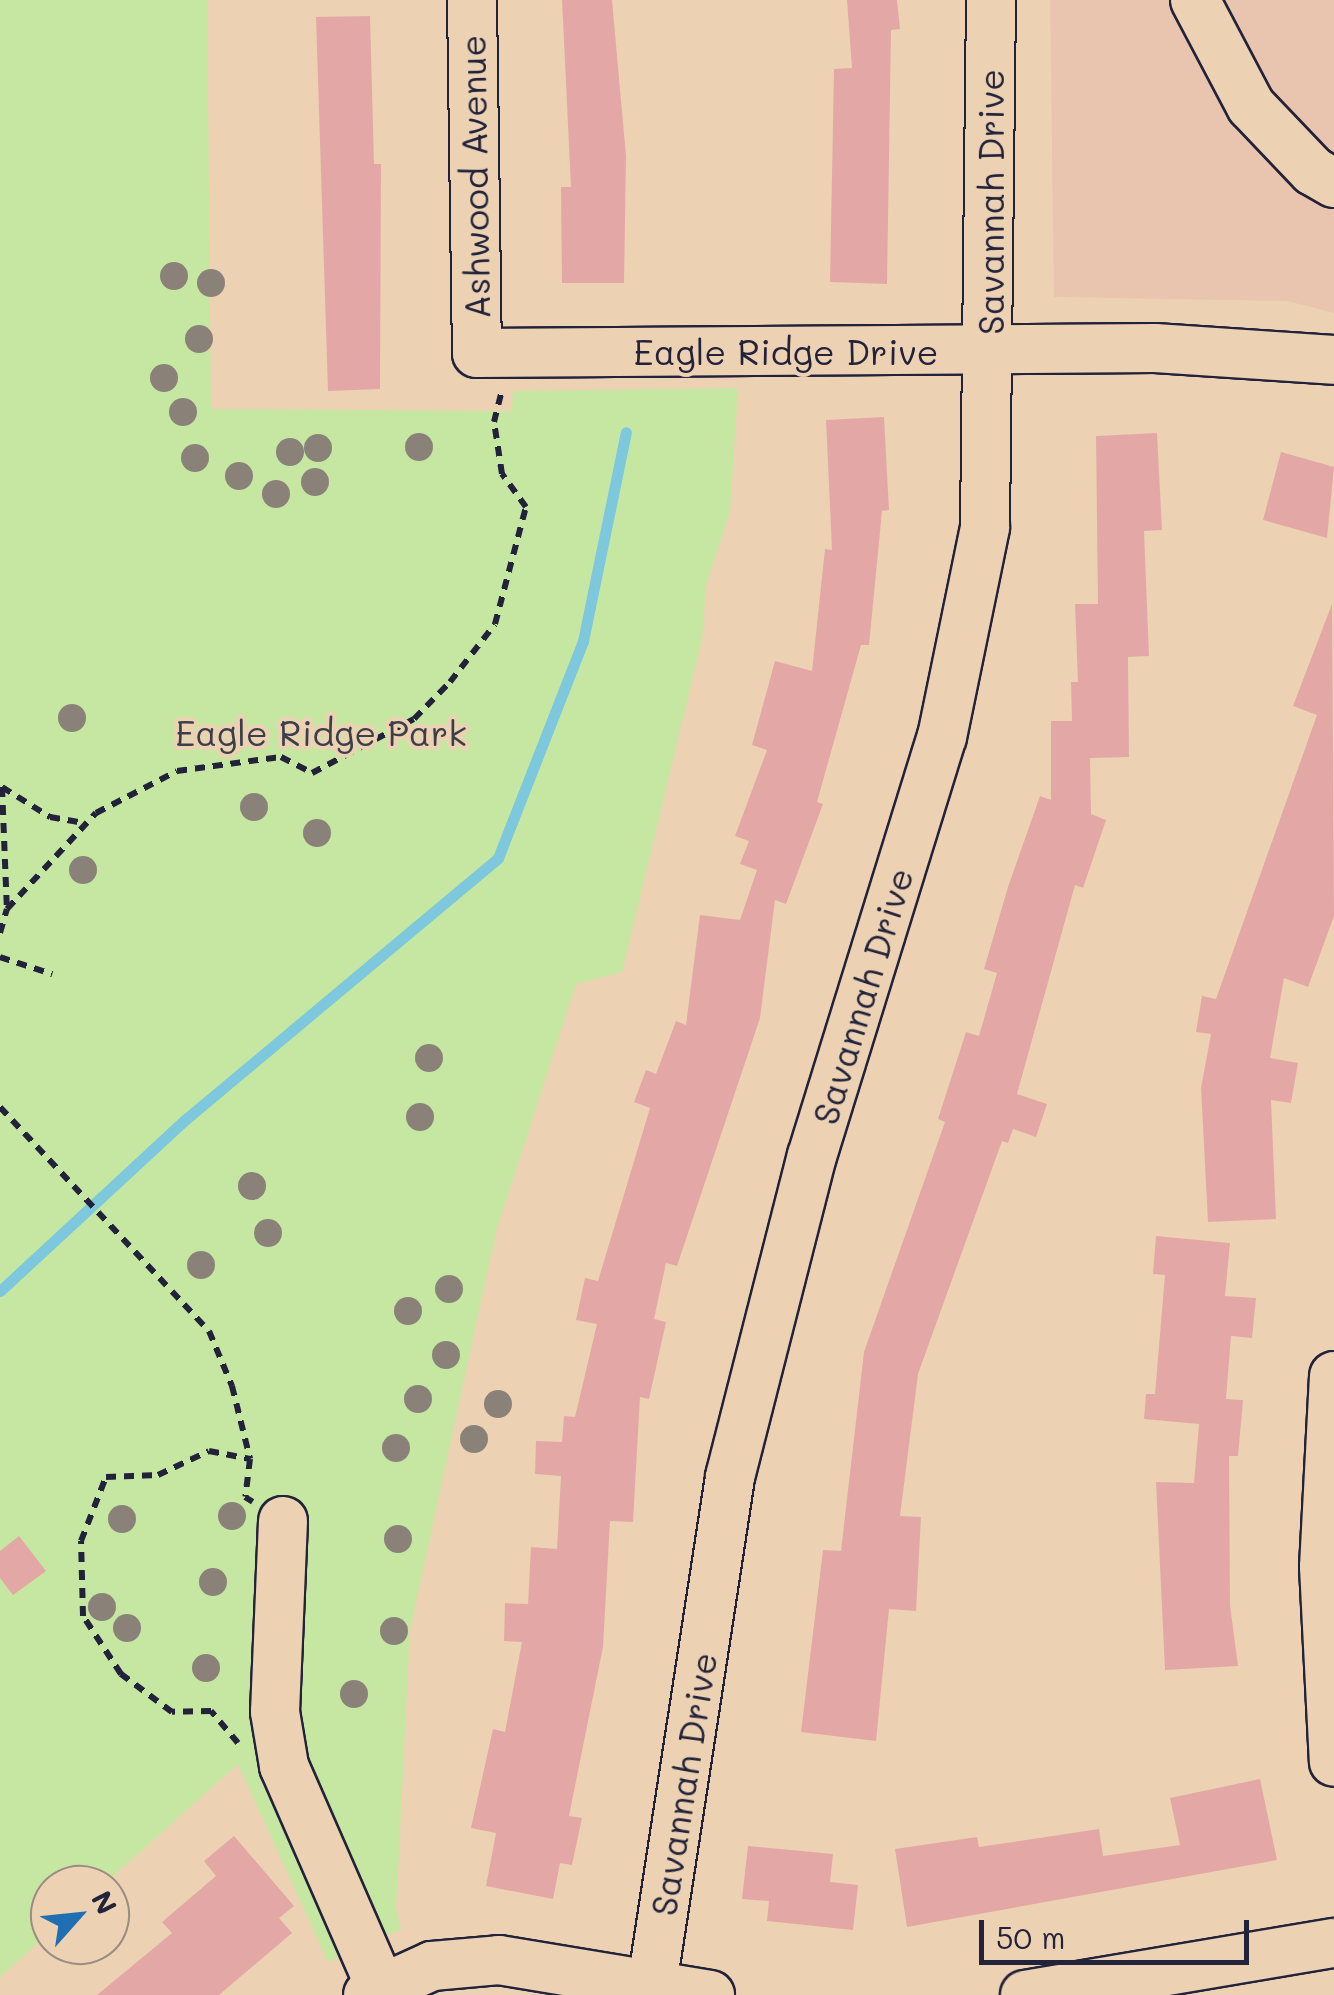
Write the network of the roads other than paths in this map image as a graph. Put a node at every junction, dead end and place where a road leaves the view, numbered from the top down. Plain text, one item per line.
1 (472, 0) edge
2 (992, 0) edge
3 (1195, 0) edge
4 (1334, 183) edge
5 (989, 350) junction
6 (477, 353) joint
7 (1334, 360) edge
8 (1334, 1376) edge
9 (283, 1521) road end
10 (1334, 1762) edge
11 (1334, 1942) edge
12 (652, 1984) junction
13 (378, 1992) edge
14 (710, 1995) edge
15 (1025, 1995) edge

1 - 6 street, Ashwood Avenue
2 - 5 street, Savannah Drive
3 - 4 street
5 - 6 street, Eagle Ridge Drive
5 - 7 street, Eagle Ridge Drive
5 - 12 street, Savannah Drive
8 - 10 street
9 - 13 street
11 - 15 street
12 - 13 street
12 - 14 street

